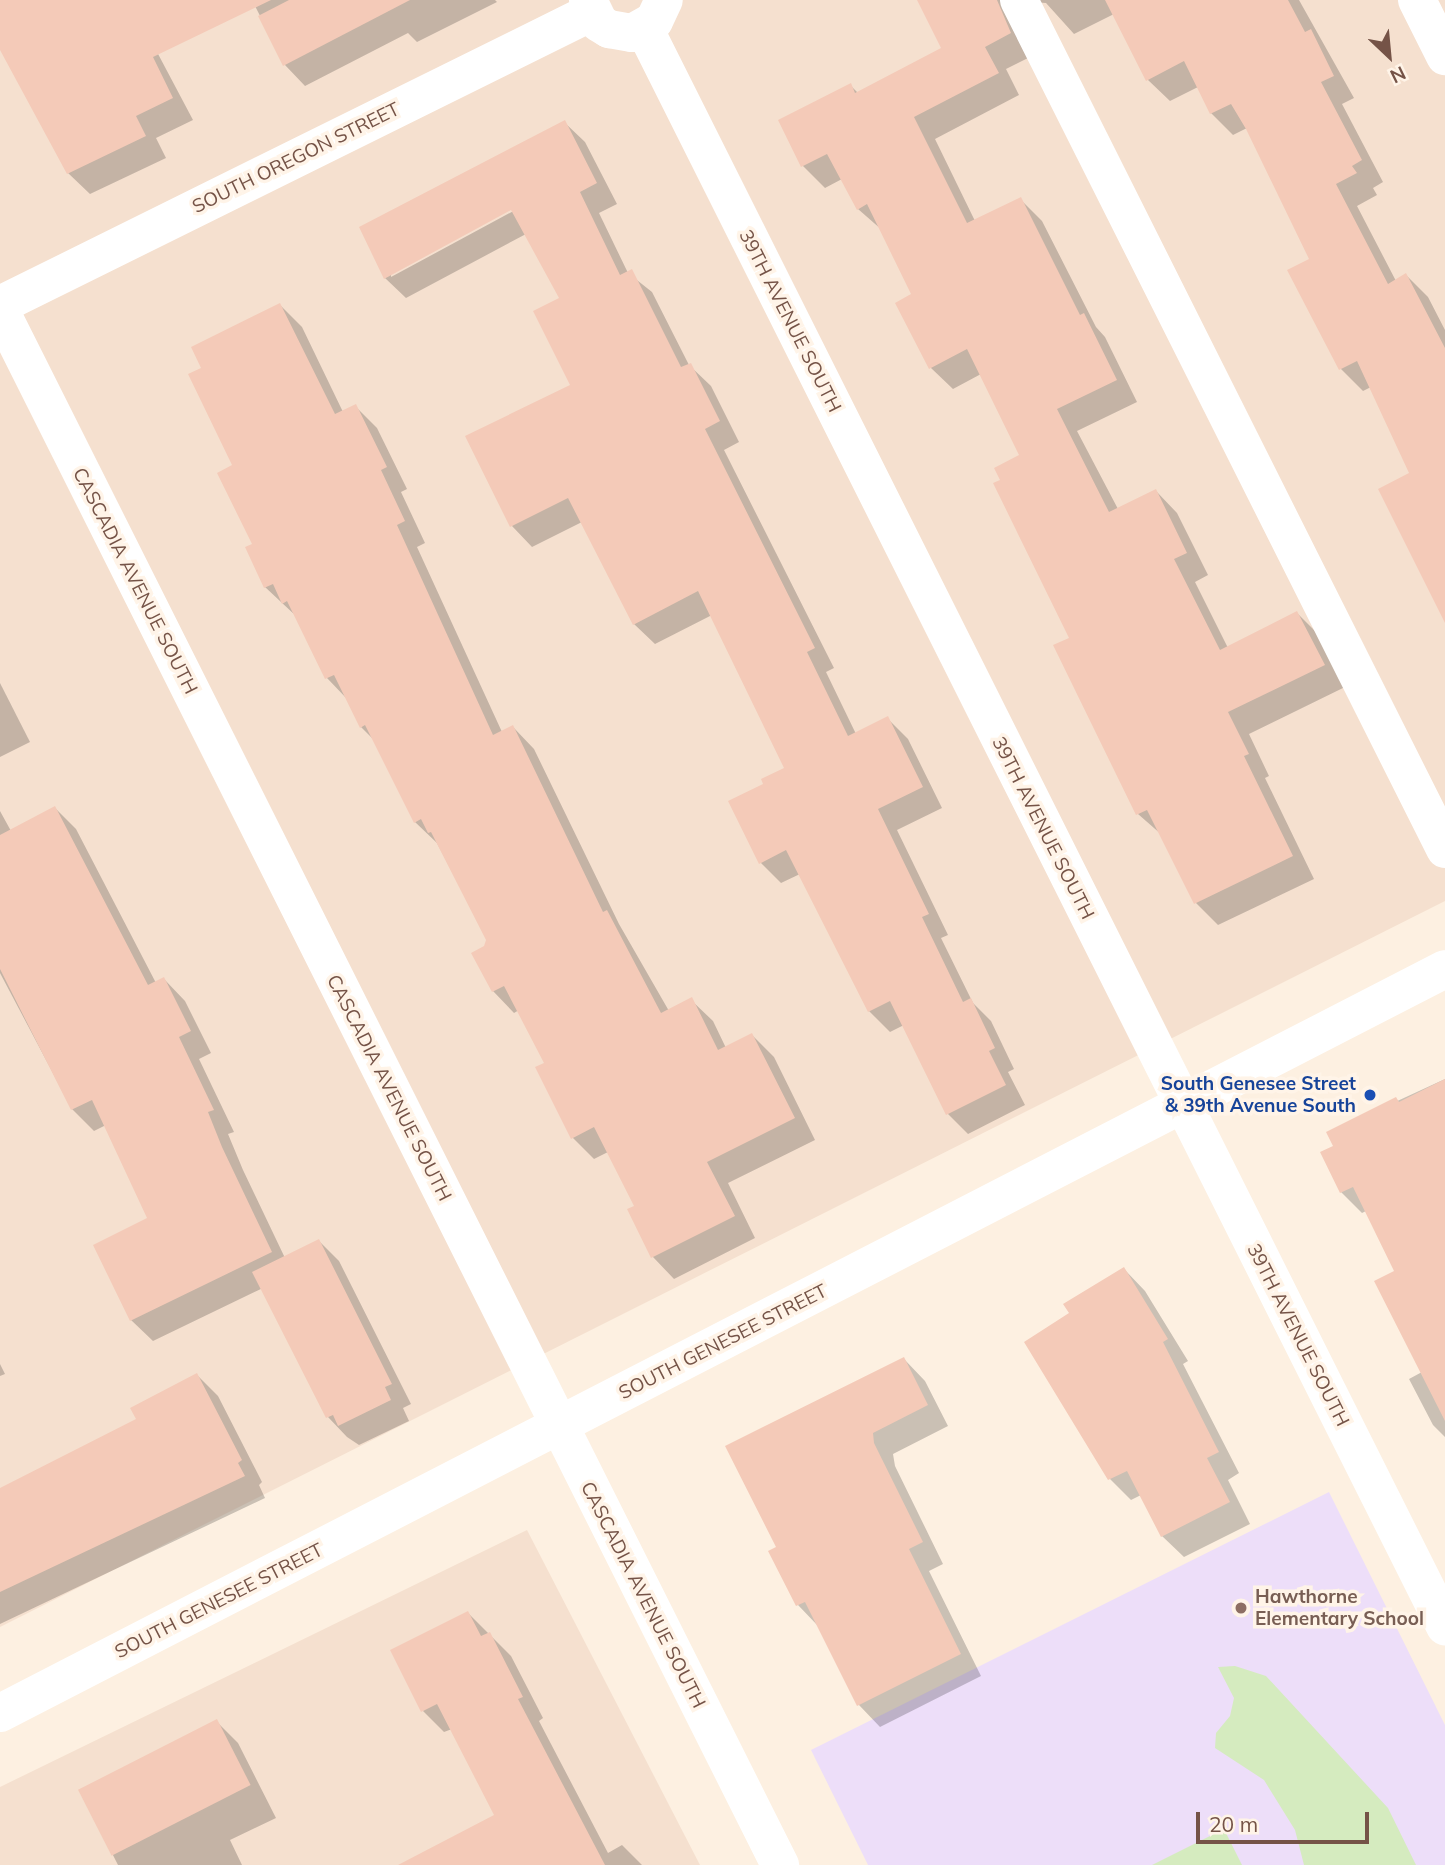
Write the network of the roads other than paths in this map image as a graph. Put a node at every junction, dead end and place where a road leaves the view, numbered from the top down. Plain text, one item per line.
1 (1019, 0) edge
2 (1417, 0) edge
3 (590, 6) edge
4 (654, 14) edge
5 (1445, 56) edge
6 (0, 305) edge
7 (0, 310) edge
8 (1445, 849) edge
9 (1445, 969) edge
10 (1181, 1104) junction
11 (558, 1427) junction
12 (1445, 1626) edge
13 (0, 1713) edge
14 (780, 1865) edge

1 - 8 street
2 - 5 street
3 - 4 street
3 - 6 street, SOUTH OREGON STREET
4 - 10 street, 39TH AVENUE SOUTH
7 - 11 street, CASCADIA AVENUE SOUTH
9 - 10 street, SOUTH GENESEE STREET
10 - 11 street, SOUTH GENESEE STREET
10 - 12 street, 39TH AVENUE SOUTH
11 - 13 street, SOUTH GENESEE STREET
11 - 14 street, CASCADIA AVENUE SOUTH

